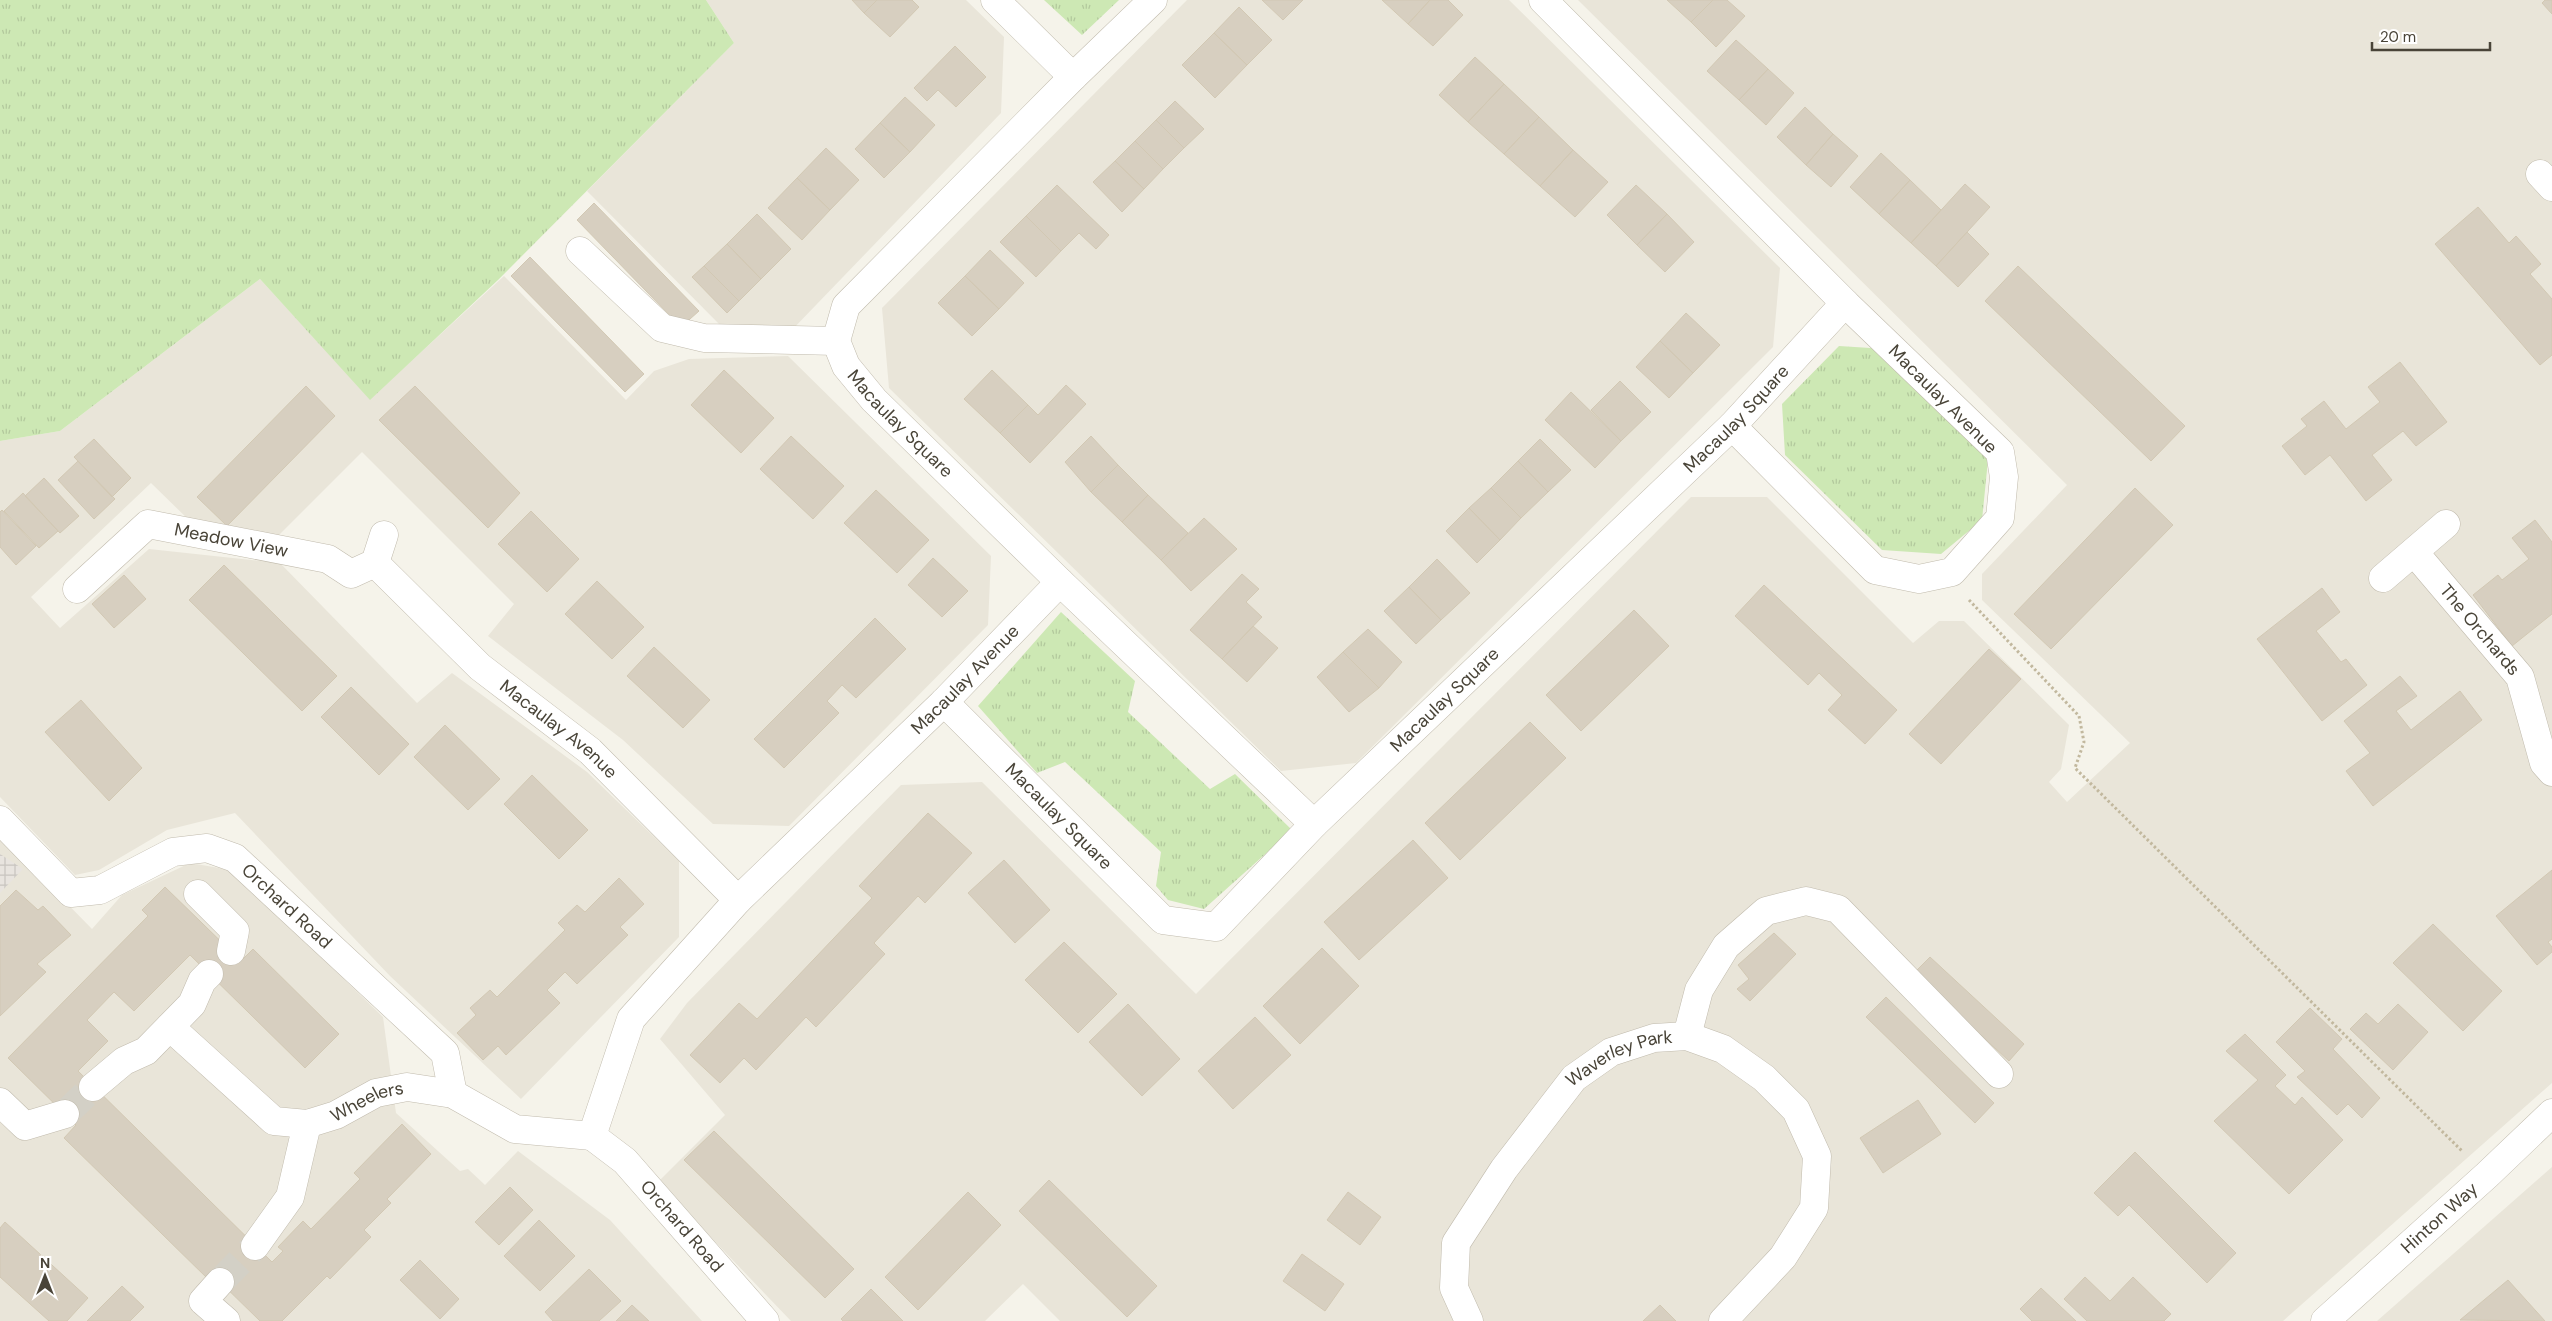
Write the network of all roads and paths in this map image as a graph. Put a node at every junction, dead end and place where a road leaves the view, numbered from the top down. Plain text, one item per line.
1 (995, 0) edge
2 (1153, 0) edge
3 (1542, 0) edge
4 (1073, 77) junction
5 (580, 251) dead end
6 (1845, 303) junction
7 (836, 341) junction
8 (1732, 426) junction
9 (2446, 524) dead end
10 (384, 535) dead end
11 (2414, 552) junction
12 (375, 563) junction
13 (1952, 572) junction
14 (2383, 578) dead end
15 (1060, 582) junction
16 (77, 589) dead end
17 (944, 702) junction
18 (2552, 772) edge
19 (0, 820) edge
20 (1314, 824) junction
21 (198, 894) dead end
22 (738, 900) junction
23 (231, 951) dead end
24 (209, 974) dead end
25 (170, 1027) junction
26 (1687, 1036) junction
27 (1999, 1074) dead end
28 (93, 1087) tunnel mouth
29 (453, 1094) junction
30 (0, 1102) edge
31 (2552, 1113) edge
32 (65, 1114) tunnel mouth
33 (307, 1124) junction
34 (592, 1136) junction
35 (2487, 1175) junction
36 (256, 1246) tunnel mouth
37 (220, 1282) tunnel mouth
38 (226, 1321) edge
39 (765, 1321) edge
40 (1469, 1321) edge
41 (1723, 1321) edge
42 (2324, 1321) edge

1 - 4 street
2 - 4 street
3 - 6 street
4 - 7 street
5 - 7 street
6 - 8 street, Macaulay Square
6 - 13 street, Macaulay Avenue
7 - 15 street, Macaulay Square
8 - 13 street
8 - 20 street, Macaulay Square
9 - 11 street
10 - 12 street
11 - 14 street
11 - 18 street, The Orchards
12 - 16 street, Meadow View
12 - 22 street, Macaulay Avenue
13 - 35 path
15 - 17 street, Macaulay Avenue
15 - 20 street, Macaulay Square
17 - 20 street, Macaulay Square
17 - 22 street, Macaulay Avenue
19 - 29 street, Orchard Road
21 - 23 street
22 - 34 street, Macaulay Avenue
24 - 25 street
25 - 28 street
25 - 33 street, Wheelers
26 - 27 street
26 - 40 street, Waverley Park
26 - 41 street, Waverley Park
29 - 33 street, Wheelers
29 - 34 street, Wheelers
30 - 32 street
31 - 35 street, Hinton Way
33 - 36 street
34 - 39 street, Orchard Road
35 - 42 street, Hinton Way
37 - 38 street

